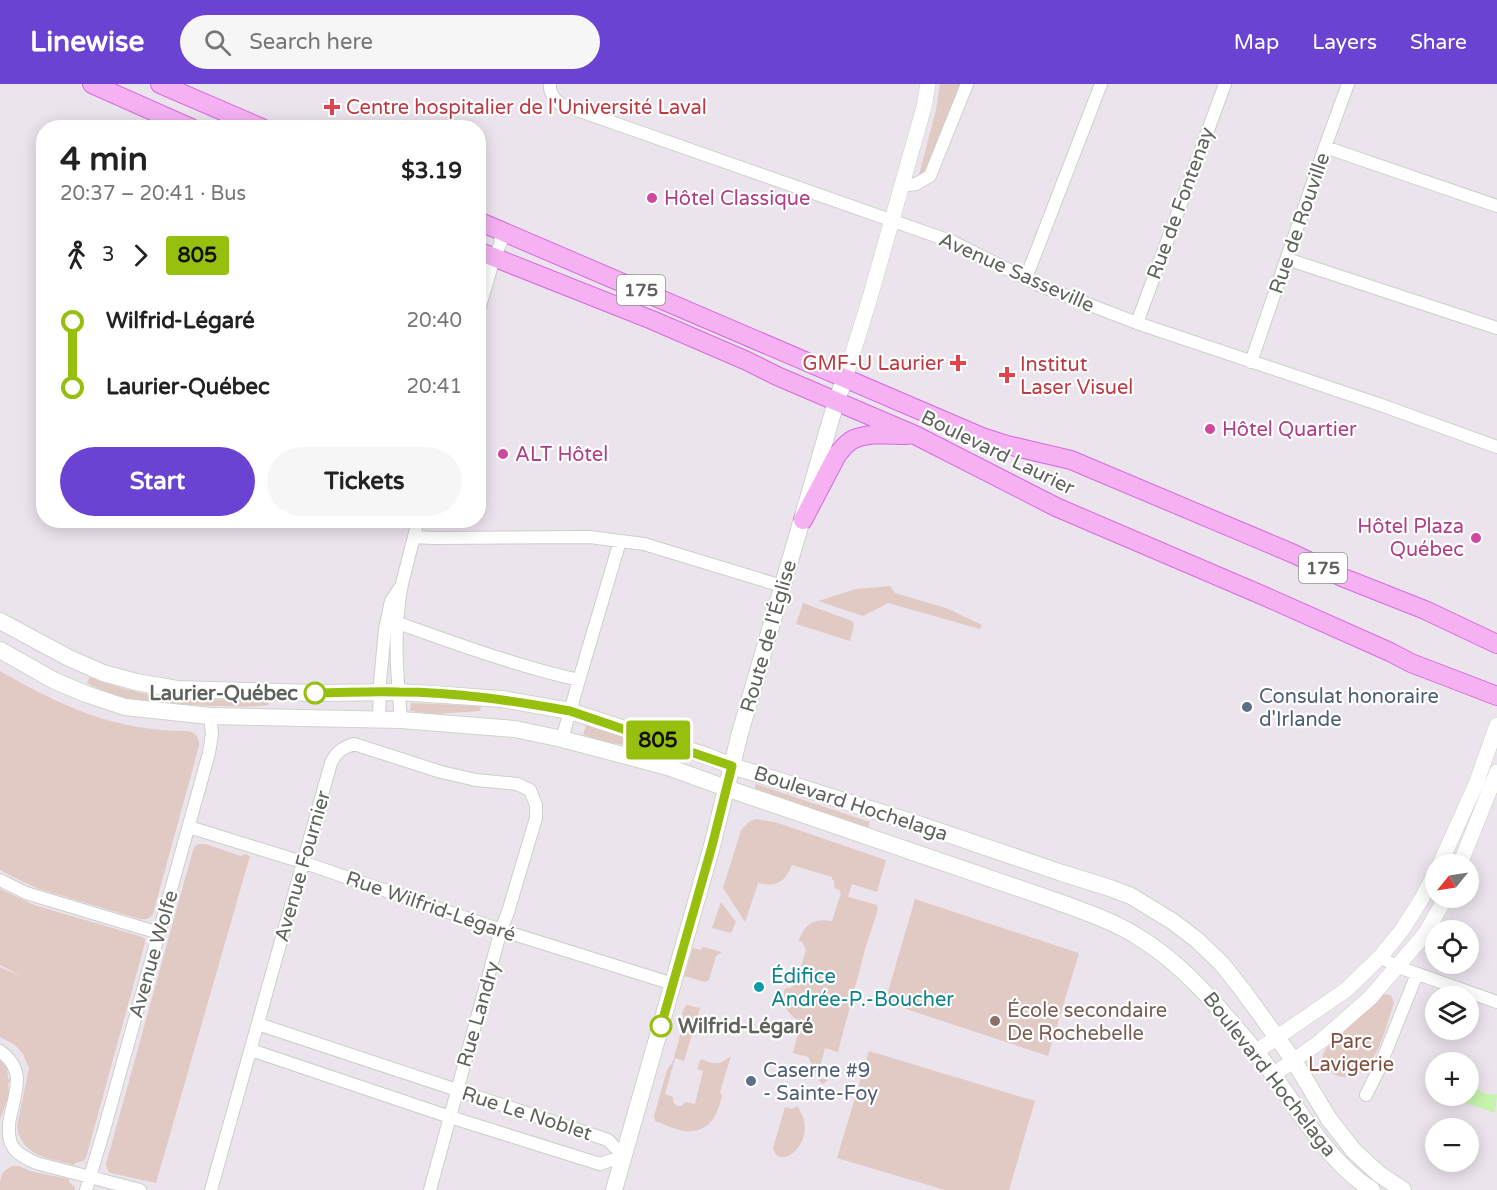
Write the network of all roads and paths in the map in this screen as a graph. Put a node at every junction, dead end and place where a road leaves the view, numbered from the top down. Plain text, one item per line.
1 (92, 84) edge
2 (160, 84) edge
3 (550, 84) edge
4 (928, 84) edge
5 (967, 84) edge
6 (1101, 84) edge
7 (1225, 84) edge
8 (1348, 84) edge
9 (173, 120) edge
10 (243, 120) edge
11 (1325, 147) junction
12 (901, 186) junction
13 (1497, 206) edge
14 (892, 220) junction
15 (486, 224) edge
16 (499, 230) junction
17 (487, 255) edge
18 (1287, 259) junction
19 (1026, 278) junction
20 (1137, 323) junction
21 (1497, 328) edge
22 (1251, 362) junction
23 (845, 378) junction
24 (836, 402) junction
25 (915, 435) junction
26 (1497, 447) edge
27 (803, 520) junction
28 (416, 528) edge
29 (414, 537) junction
30 (620, 541) junction
31 (402, 585) junction
32 (782, 586) junction
33 (0, 621) edge
34 (398, 623) junction
35 (1497, 644) edge
36 (0, 650) edge
37 (69, 658) junction
38 (579, 680) junction
39 (55, 681) junction
40 (380, 692) junction
41 (399, 692) junction
42 (1497, 696) edge
43 (570, 711) junction
44 (210, 716) junction
45 (379, 718) junction
46 (400, 720) junction
47 (1497, 724) edge
48 (562, 739) junction
49 (732, 766) junction
50 (1497, 772) edge
51 (726, 788) junction
52 (536, 805) joint
53 (189, 827) junction
54 (1444, 854) edge
55 (1464, 854) edge
56 (302, 862) junction
57 (0, 880) edge
58 (1425, 893) edge
59 (1440, 908) edge
60 (501, 930) junction
61 (159, 933) junction
62 (1380, 957) junction
63 (1398, 967) junction
64 (1417, 974) junction
65 (673, 984) junction
66 (1497, 1002) edge
67 (258, 1024) junction
68 (1277, 1036) junction
69 (250, 1050) junction
70 (0, 1051) edge
71 (1257, 1052) junction
72 (1294, 1061) junction
73 (1274, 1075) junction
74 (457, 1090) junction
75 (1366, 1095) dead end
76 (450, 1117) junction
77 (623, 1156) junction
78 (90, 1177) junction
79 (86, 1190) edge
80 (140, 1190) edge
81 (211, 1190) edge
82 (430, 1190) edge
83 (614, 1190) edge
84 (1372, 1190) edge
85 (1403, 1190) edge

1 - 9 main road
2 - 10 main road
3 - 14 street, Avenue Sasseville
4 - 12 street, Route de l'Église
5 - 12 street
6 - 19 street
7 - 20 street, Rue de Fontenay
8 - 11 street, Rue de Rouville
11 - 13 street
11 - 18 street, Rue de Rouville
12 - 14 street, Route de l'Église
14 - 19 street, Avenue Sasseville
14 - 23 street, Route de l'Église
15 - 16 main road, Boulevard Laurier / 175
16 - 17 street
16 - 23 main road, Boulevard Laurier / 175
17 - 24 main road, Boulevard Laurier / 175
18 - 21 street
18 - 22 street, Rue de Rouville
19 - 20 street, Avenue Sasseville
20 - 22 street, Avenue Sasseville
22 - 26 street, Avenue Sasseville
23 - 24 main road, Route de l'Église
23 - 35 main road, Boulevard Laurier / 175
24 - 25 main road, Boulevard Laurier / 175
24 - 27 main road, Route de l'Église
25 - 27 main road
25 - 42 main road, Boulevard Laurier / 175
27 - 32 main road, Route de l'Église
28 - 29 street
29 - 30 street
29 - 31 street
30 - 32 street
30 - 38 street
31 - 34 street
31 - 40 street
32 - 49 main road, Route de l'Église
33 - 37 main road, Boulevard Hochelaga
34 - 38 street
34 - 41 street
36 - 39 main road, Boulevard Hochelaga
37 - 39 main road
37 - 40 main road, Boulevard Hochelaga
38 - 43 street
39 - 44 main road, Boulevard Hochelaga
40 - 41 main road, Boulevard Hochelaga
40 - 45 street
41 - 43 main road, Boulevard Hochelaga
41 - 46 street
43 - 48 street
43 - 49 main road, Boulevard Hochelaga
44 - 45 main road, Boulevard Hochelaga
44 - 53 street, Avenue Wolfe
45 - 46 main road, Boulevard Hochelaga
46 - 48 main road, Boulevard Hochelaga
47 - 54 street
48 - 51 main road, Boulevard Hochelaga
49 - 51 main road, Route de l'Église
49 - 68 main road, Boulevard Hochelaga
50 - 55 street
51 - 65 main road, Route de l'Église
51 - 71 main road, Boulevard Hochelaga
52 - 56 street, Avenue Fournier
52 - 60 street, Rue Landry
53 - 56 street, Rue Wilfrid-Légaré
53 - 61 street, Avenue Wolfe
56 - 60 street, Rue Wilfrid-Légaré
56 - 67 street, Avenue Fournier
57 - 61 street
58 - 62 street
59 - 63 street
60 - 65 street, Rue Wilfrid-Légaré
60 - 74 street, Rue Landry
61 - 78 street, Avenue Wolfe
62 - 63 street
62 - 68 street
63 - 64 street
63 - 72 street
64 - 66 street
64 - 75 street
65 - 77 main road, Route de l'Église
67 - 69 street, Avenue Fournier
67 - 74 street, Rue Le Noblet
68 - 71 street
68 - 72 main road, Boulevard Hochelaga
69 - 76 street, Rue Le Noblet
69 - 81 street, Avenue Fournier
70 - 78 street
71 - 73 main road, Boulevard Hochelaga
72 - 73 street
72 - 85 main road, Boulevard Hochelaga
73 - 84 main road, Boulevard Hochelaga
74 - 76 street, Rue Landry
74 - 77 street, Rue Le Noblet
76 - 77 street, Rue Le Noblet
76 - 82 street, Rue Landry
77 - 83 main road, Route de l'Église
78 - 79 street, Avenue Wolfe
78 - 80 street

